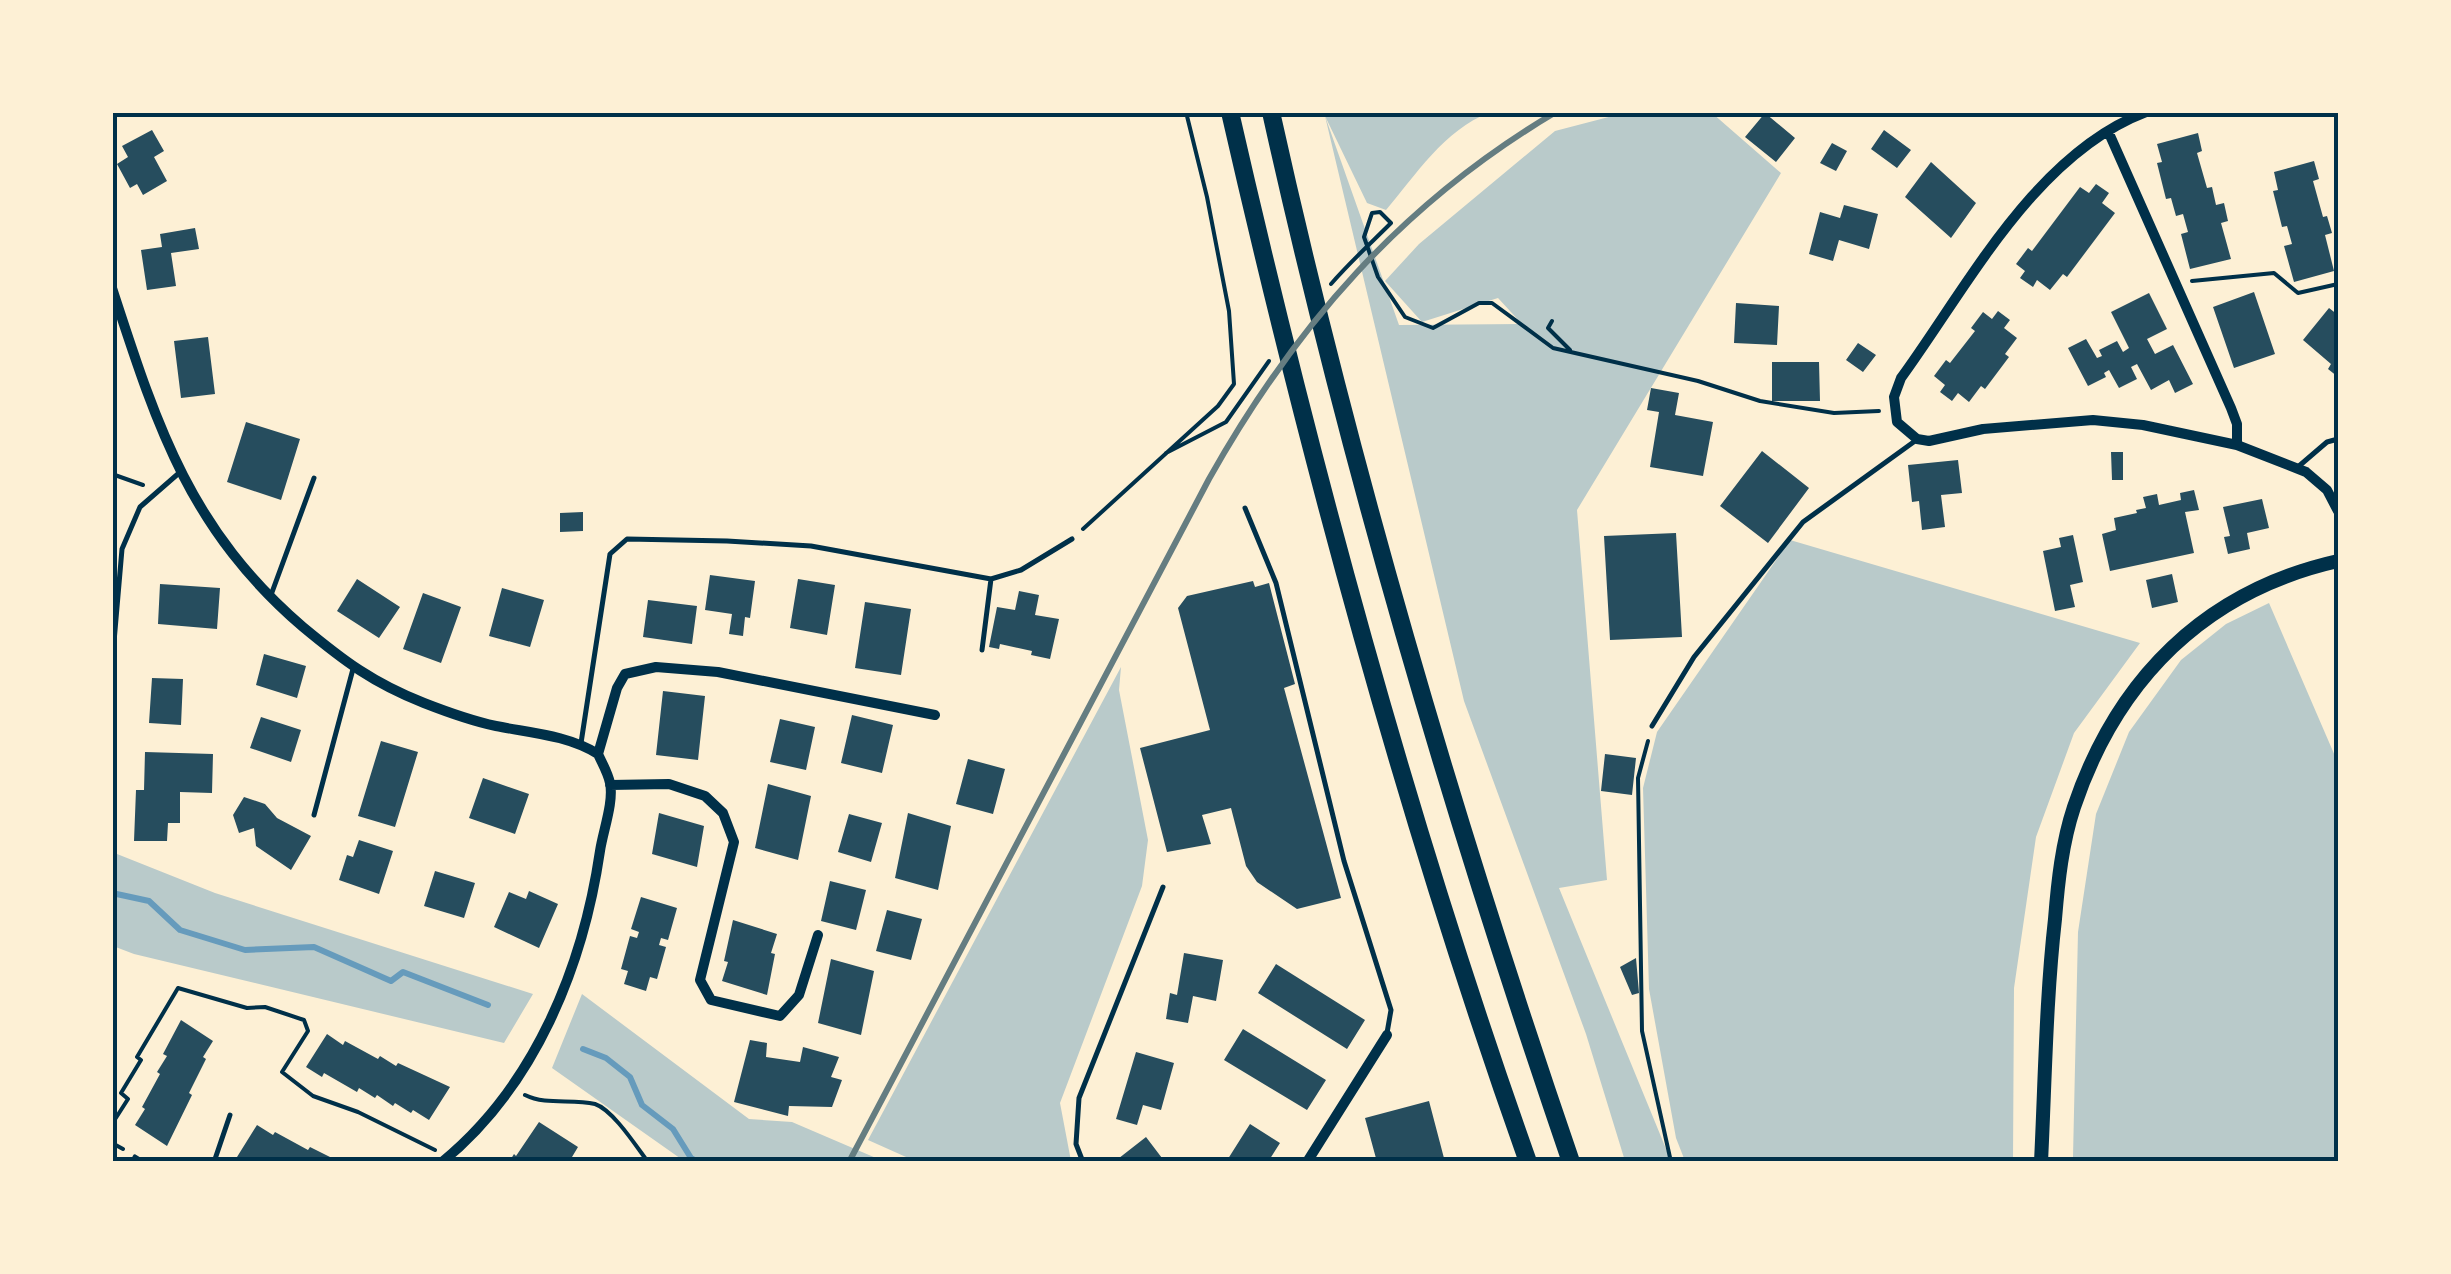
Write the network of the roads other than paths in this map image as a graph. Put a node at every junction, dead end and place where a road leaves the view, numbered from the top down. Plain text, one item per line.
1 (1230, 112) edge
2 (1271, 112) edge
3 (2146, 112) edge
4 (2120, 117) edge
5 (2108, 131) junction
6 (112, 288) edge
7 (1917, 439) junction
8 (2338, 439) edge
9 (2237, 444) junction
10 (2297, 468) junction
11 (179, 473) junction
12 (314, 478) dead end
13 (1245, 508) dead end
14 (2338, 511) edge
15 (1072, 539) road end
16 (2338, 561) edge
17 (991, 578) junction
18 (270, 598) junction
19 (982, 650) dead end
20 (112, 665) edge
21 (352, 669) junction
22 (934, 716) dead end
23 (1652, 726) road end
24 (581, 743) junction
25 (598, 754) junction
26 (610, 785) junction
27 (314, 814) dead end
28 (1163, 887) dead end
29 (818, 935) dead end
30 (1387, 1035) joint
31 (1510, 1109) junction
32 (230, 1115) dead end
33 (136, 1157) dead end
34 (445, 1159) edge
35 (142, 1162) edge
36 (214, 1162) edge
37 (1082, 1162) edge
38 (1307, 1162) edge
39 (1518, 1162) edge
40 (1528, 1162) edge
41 (1571, 1162) edge
42 (2041, 1162) edge

1 - 31 highway
2 - 41 highway
3 - 4 street
4 - 5 street
5 - 7 street
5 - 9 street
6 - 11 street
7 - 9 street
7 - 23 lane
8 - 10 lane
9 - 10 street
10 - 14 street
11 - 18 street
11 - 20 lane
12 - 18 lane
13 - 30 lane
15 - 17 lane
16 - 42 main road
17 - 19 lane
17 - 24 lane
18 - 21 street
21 - 24 street
21 - 27 lane
22 - 25 street
24 - 25 street
25 - 26 street
26 - 29 street
26 - 34 street
28 - 37 lane
30 - 38 street
31 - 39 highway
31 - 40 highway
32 - 36 lane
33 - 35 lane

